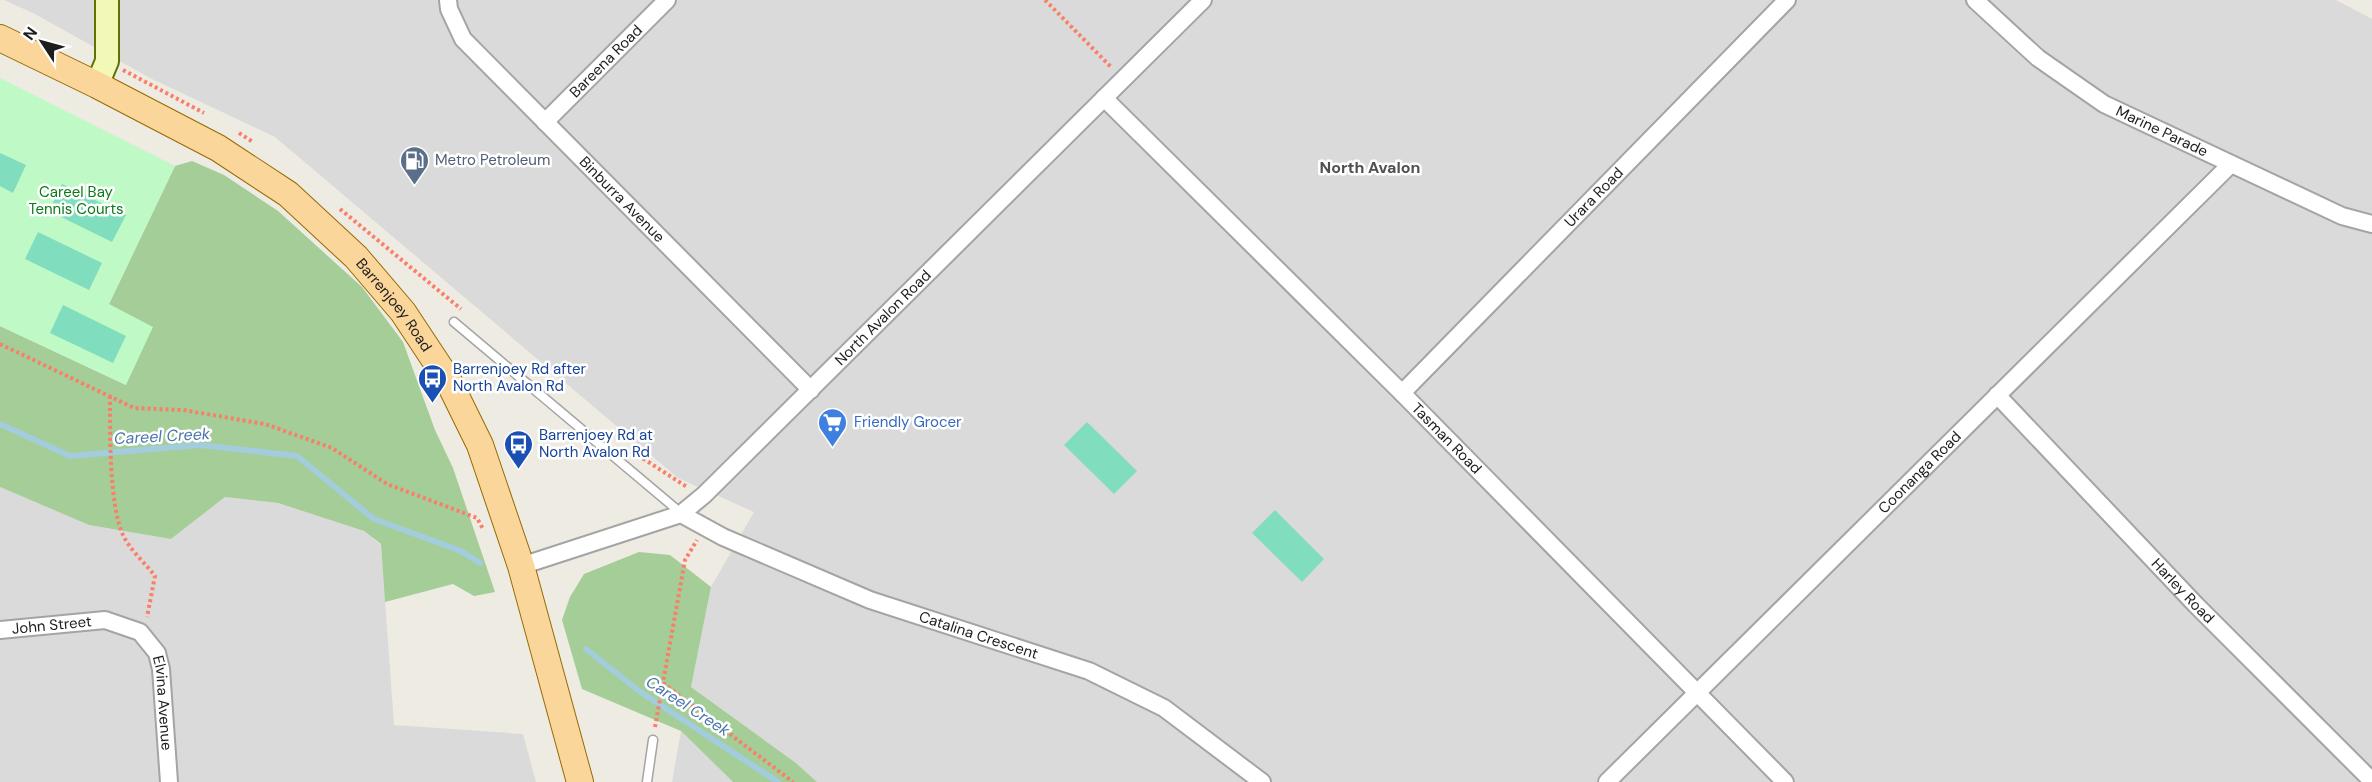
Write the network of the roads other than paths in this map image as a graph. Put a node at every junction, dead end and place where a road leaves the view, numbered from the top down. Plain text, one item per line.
1 (107, 0) edge
2 (448, 0) edge
3 (667, 0) edge
4 (1203, 0) edge
5 (1786, 0) edge
6 (1976, 0) edge
7 (0, 38) edge
8 (97, 85) junction
9 (1104, 98) junction
10 (545, 122) junction
11 (2231, 164) junction
12 (2372, 224) edge
13 (454, 322) dead end
14 (811, 390) junction
15 (1402, 393) junction
16 (1997, 395) junction
17 (681, 514) junction
18 (521, 566) junction
19 (0, 630) edge
20 (142, 634) joint
21 (1696, 693) junction
22 (653, 740) dead end
23 (2372, 781) edge
24 (169, 782) edge
25 (579, 782) edge
26 (647, 782) edge
27 (1262, 782) edge
28 (1607, 782) edge
29 (1785, 782) edge

1 - 8 main road
2 - 10 street, Binburra Avenue
3 - 10 street, Bareena Road
4 - 9 street, North Avalon Road
5 - 15 street, Urara Road
6 - 11 street, Marine Parade
7 - 8 main road, Barrenjoey Road
8 - 18 main road, Barrenjoey Road
9 - 14 street, North Avalon Road
9 - 15 street, Tasman Road
10 - 14 street, Binburra Avenue
11 - 12 street, Marine Parade
11 - 16 street, Coonanga Road
13 - 17 lane
14 - 17 street, North Avalon Road
15 - 21 street, Tasman Road
16 - 21 street, Coonanga Road
16 - 23 street, Harley Road
17 - 18 street, North Avalon Road
17 - 27 street, Catalina Crescent
18 - 25 main road, Barrenjoey Road
19 - 20 street, John Street
20 - 24 street, Elvina Avenue
21 - 28 street, Coonanga Road
21 - 29 street, Tasman Road
22 - 26 lane

